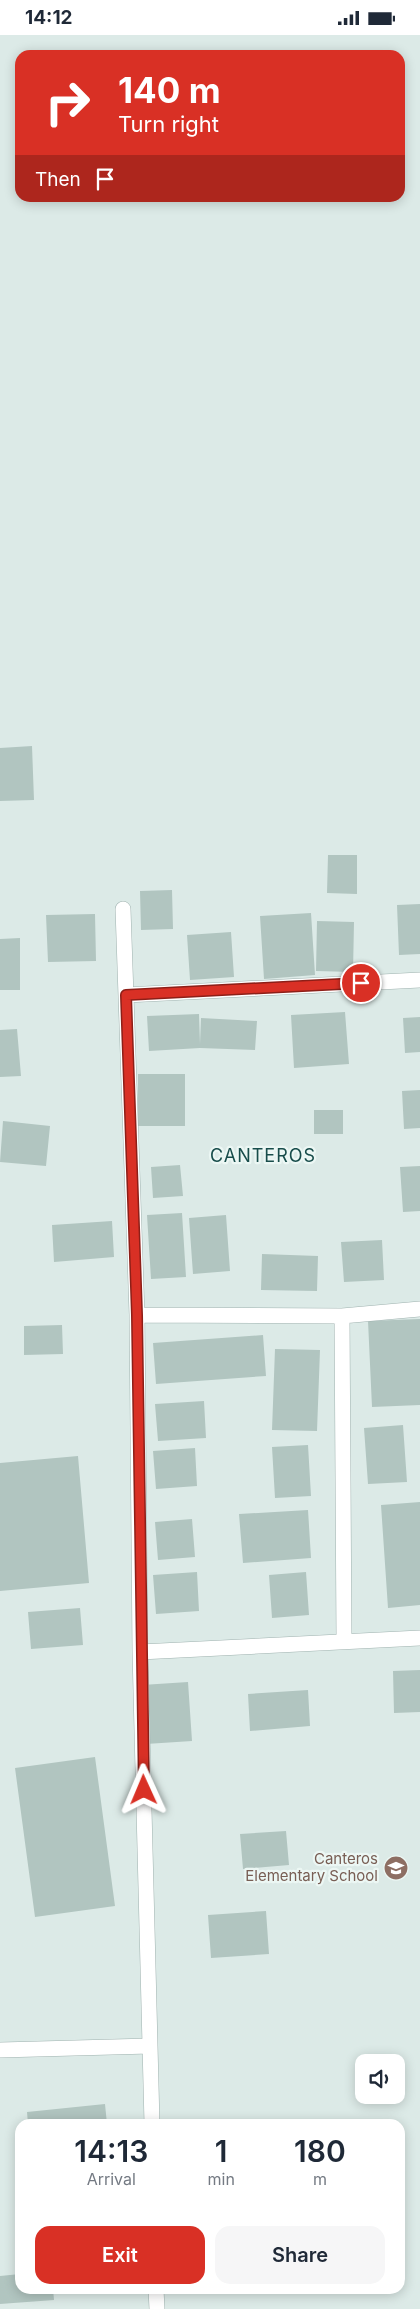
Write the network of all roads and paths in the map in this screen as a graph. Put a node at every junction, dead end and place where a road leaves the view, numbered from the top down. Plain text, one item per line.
1 (123, 909) dead end
2 (420, 980) edge
3 (126, 995) junction
4 (420, 1309) edge
5 (137, 1315) junction
6 (342, 1315) junction
7 (420, 1638) edge
8 (344, 1640) junction
9 (140, 1651) junction
10 (150, 2046) junction
11 (0, 2050) edge
12 (152, 2119) edge
13 (156, 2294) edge
14 (157, 2309) edge

1 - 3 street
2 - 3 street
3 - 5 street
4 - 6 street
5 - 6 street
5 - 9 street
6 - 8 street
7 - 8 street
8 - 9 street
9 - 10 street
10 - 11 street
10 - 12 street
13 - 14 street

